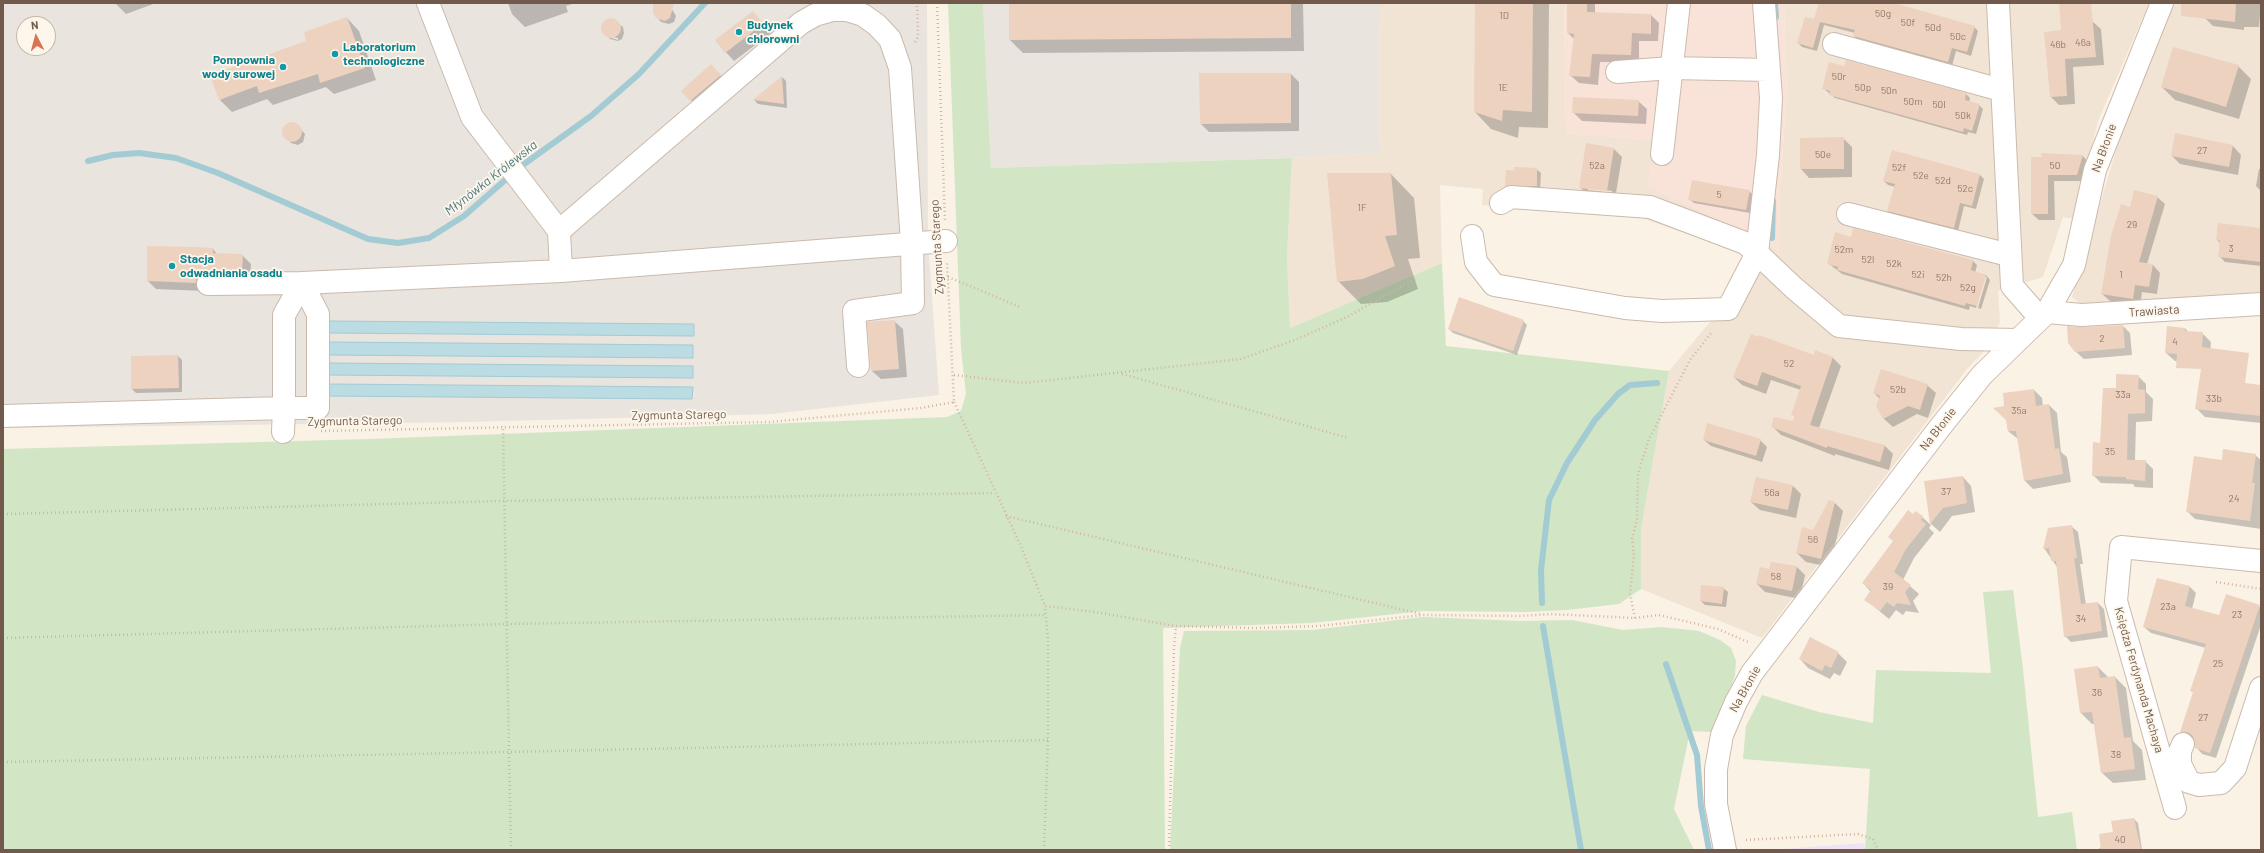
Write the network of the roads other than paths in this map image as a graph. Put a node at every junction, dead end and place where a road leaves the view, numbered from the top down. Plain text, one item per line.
1 (428, 3) edge
2 (1679, 3) edge
3 (1764, 3) edge
4 (1998, 3) edge
5 (2162, 3) edge
6 (1834, 44) dead end
7 (1671, 68) junction
8 (1768, 70) junction
9 (1617, 72) dead end
10 (2001, 90) junction
11 (1662, 154) dead end
12 (1501, 203) dead end
13 (1848, 214) dead end
14 (558, 231) junction
15 (1472, 236) dead end
16 (946, 241) road end
17 (912, 243) junction
18 (1757, 253) junction
19 (2009, 255) junction
20 (561, 271) junction
21 (302, 283) junction
22 (208, 284) dead end
23 (2261, 304) edge
24 (2044, 315) junction
25 (2018, 340) junction
26 (858, 366) dead end
27 (284, 408) junction
28 (3, 416) edge
29 (283, 432) road end
30 (2261, 561) edge
31 (2261, 688) edge
32 (2183, 744) dead end
33 (2175, 808) dead end
34 (1724, 845) edge

1 - 14 street
2 - 7 street
3 - 8 street
4 - 10 street
5 - 24 street, Na Błonie
6 - 10 street
7 - 8 street
7 - 9 street
7 - 11 street
8 - 18 street
10 - 19 street
12 - 18 street
13 - 19 street
14 - 17 street
14 - 20 street
15 - 18 street
16 - 17 street
17 - 20 street
17 - 26 street
18 - 25 street
19 - 24 street
20 - 21 street
21 - 22 street
21 - 27 street
21 - 27 street
23 - 24 street, Trawiasta
24 - 25 street, Na Błonie
25 - 34 street, Na Błonie
27 - 28 street
27 - 29 street
30 - 33 street, Księdza Ferdynanda Machaya
31 - 32 street

